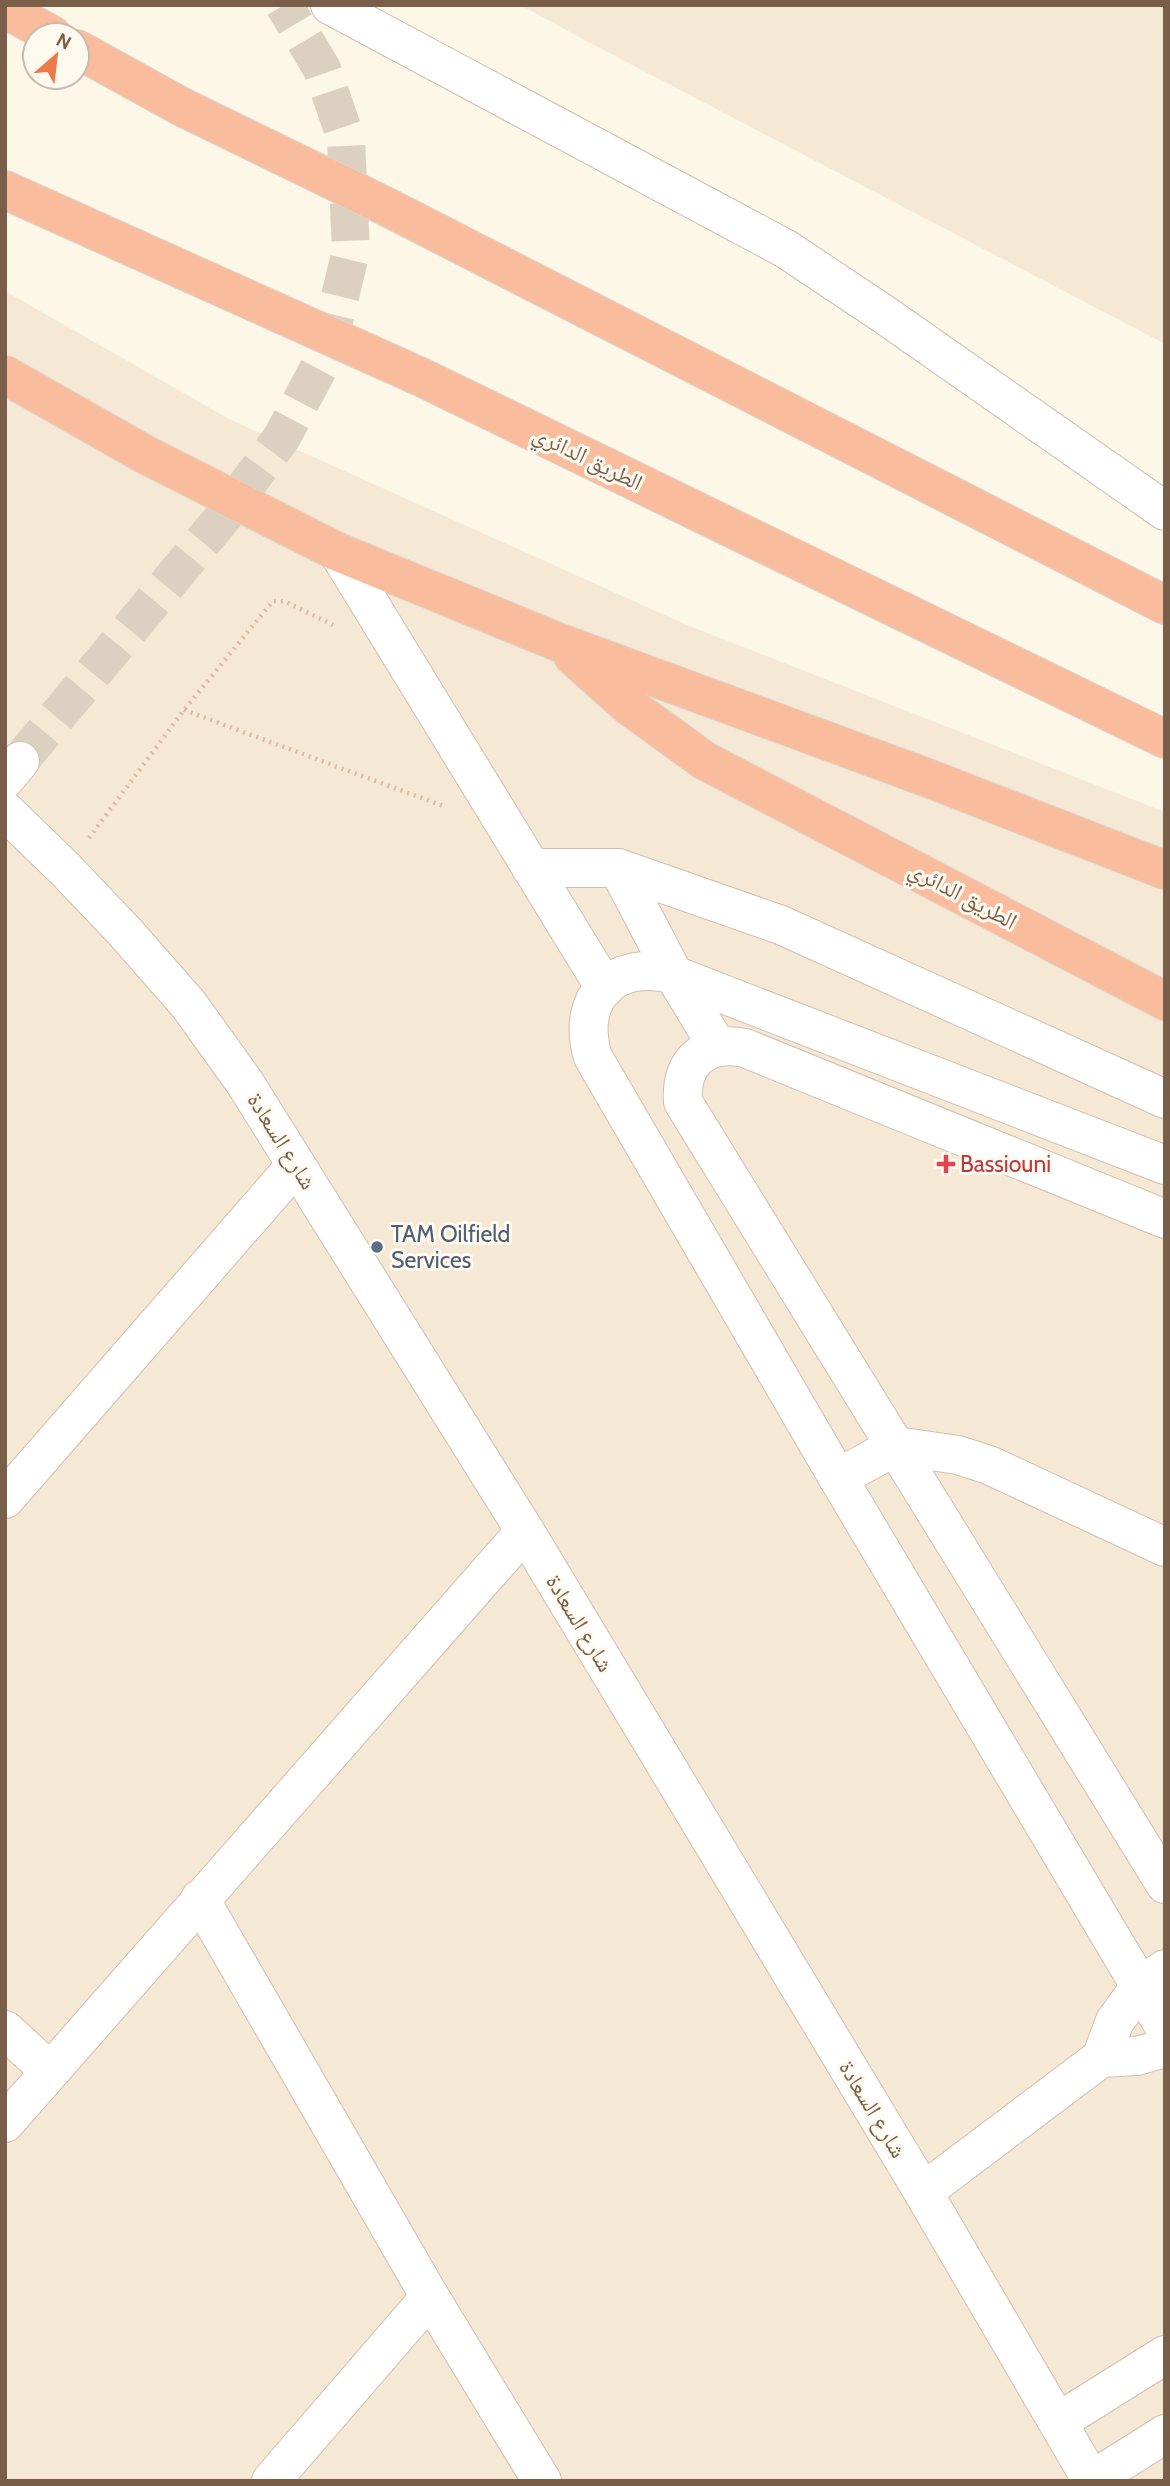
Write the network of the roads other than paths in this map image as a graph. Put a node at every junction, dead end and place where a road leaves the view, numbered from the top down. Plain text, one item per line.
1 (330, 5) edge
2 (5, 9) edge
3 (27, 21) edge
4 (91, 57) edge
5 (5, 190) edge
6 (14, 383) edge
7 (1165, 511) edge
8 (338, 552) junction
9 (1165, 605) edge
10 (558, 642) junction
11 (1165, 739) edge
12 (5, 811) edge
13 (531, 867) junction
14 (618, 868) junction
15 (1165, 870) edge
16 (674, 975) junction
17 (605, 988) junction
18 (1165, 1001) edge
19 (717, 1046) junction
20 (1165, 1099) edge
21 (296, 1164) junction
22 (1165, 1165) edge
23 (1165, 1219) edge
24 (896, 1446) junction
25 (838, 1478) junction
26 (5, 1499) edge
27 (525, 1531) junction
28 (1165, 1547) edge
29 (1165, 1884) edge
30 (200, 1899) junction
31 (1152, 1978) edge
32 (1165, 2028) edge
33 (5, 2030) edge
34 (1165, 2048) edge
35 (1101, 2058) junction
36 (50, 2071) junction
37 (5, 2123) edge
38 (923, 2192) junction
39 (430, 2297) junction
40 (1165, 2355) edge
41 (1058, 2422) junction
42 (1165, 2434) edge
43 (271, 2481) edge
44 (542, 2481) edge
45 (1092, 2481) edge

1 - 7 street
2 - 3 highway
4 - 9 highway
5 - 11 highway, الطريق الدائري
6 - 8 highway, الطريق الدائري
8 - 10 highway, الطريق الدائري
8 - 13 street
10 - 15 highway, الطريق الدائري
10 - 18 highway, الطريق الدائري
12 - 21 street, شارع السعادة
13 - 14 street
13 - 17 street
14 - 16 street
14 - 20 street
16 - 17 street
16 - 19 street
16 - 22 street
17 - 25 street
19 - 23 street
19 - 24 street
21 - 26 street
21 - 27 street, شارع السعادة
24 - 25 street
24 - 28 street
24 - 29 street
25 - 31 street
27 - 30 street
27 - 38 street, شارع السعادة
30 - 36 street
30 - 39 street
31 - 32 street
31 - 35 street
33 - 36 street
34 - 35 street
35 - 38 street
36 - 37 street
38 - 41 street, شارع السعادة
39 - 43 street
39 - 44 street
40 - 41 street
41 - 45 street, شارع السعادة
42 - 45 street

